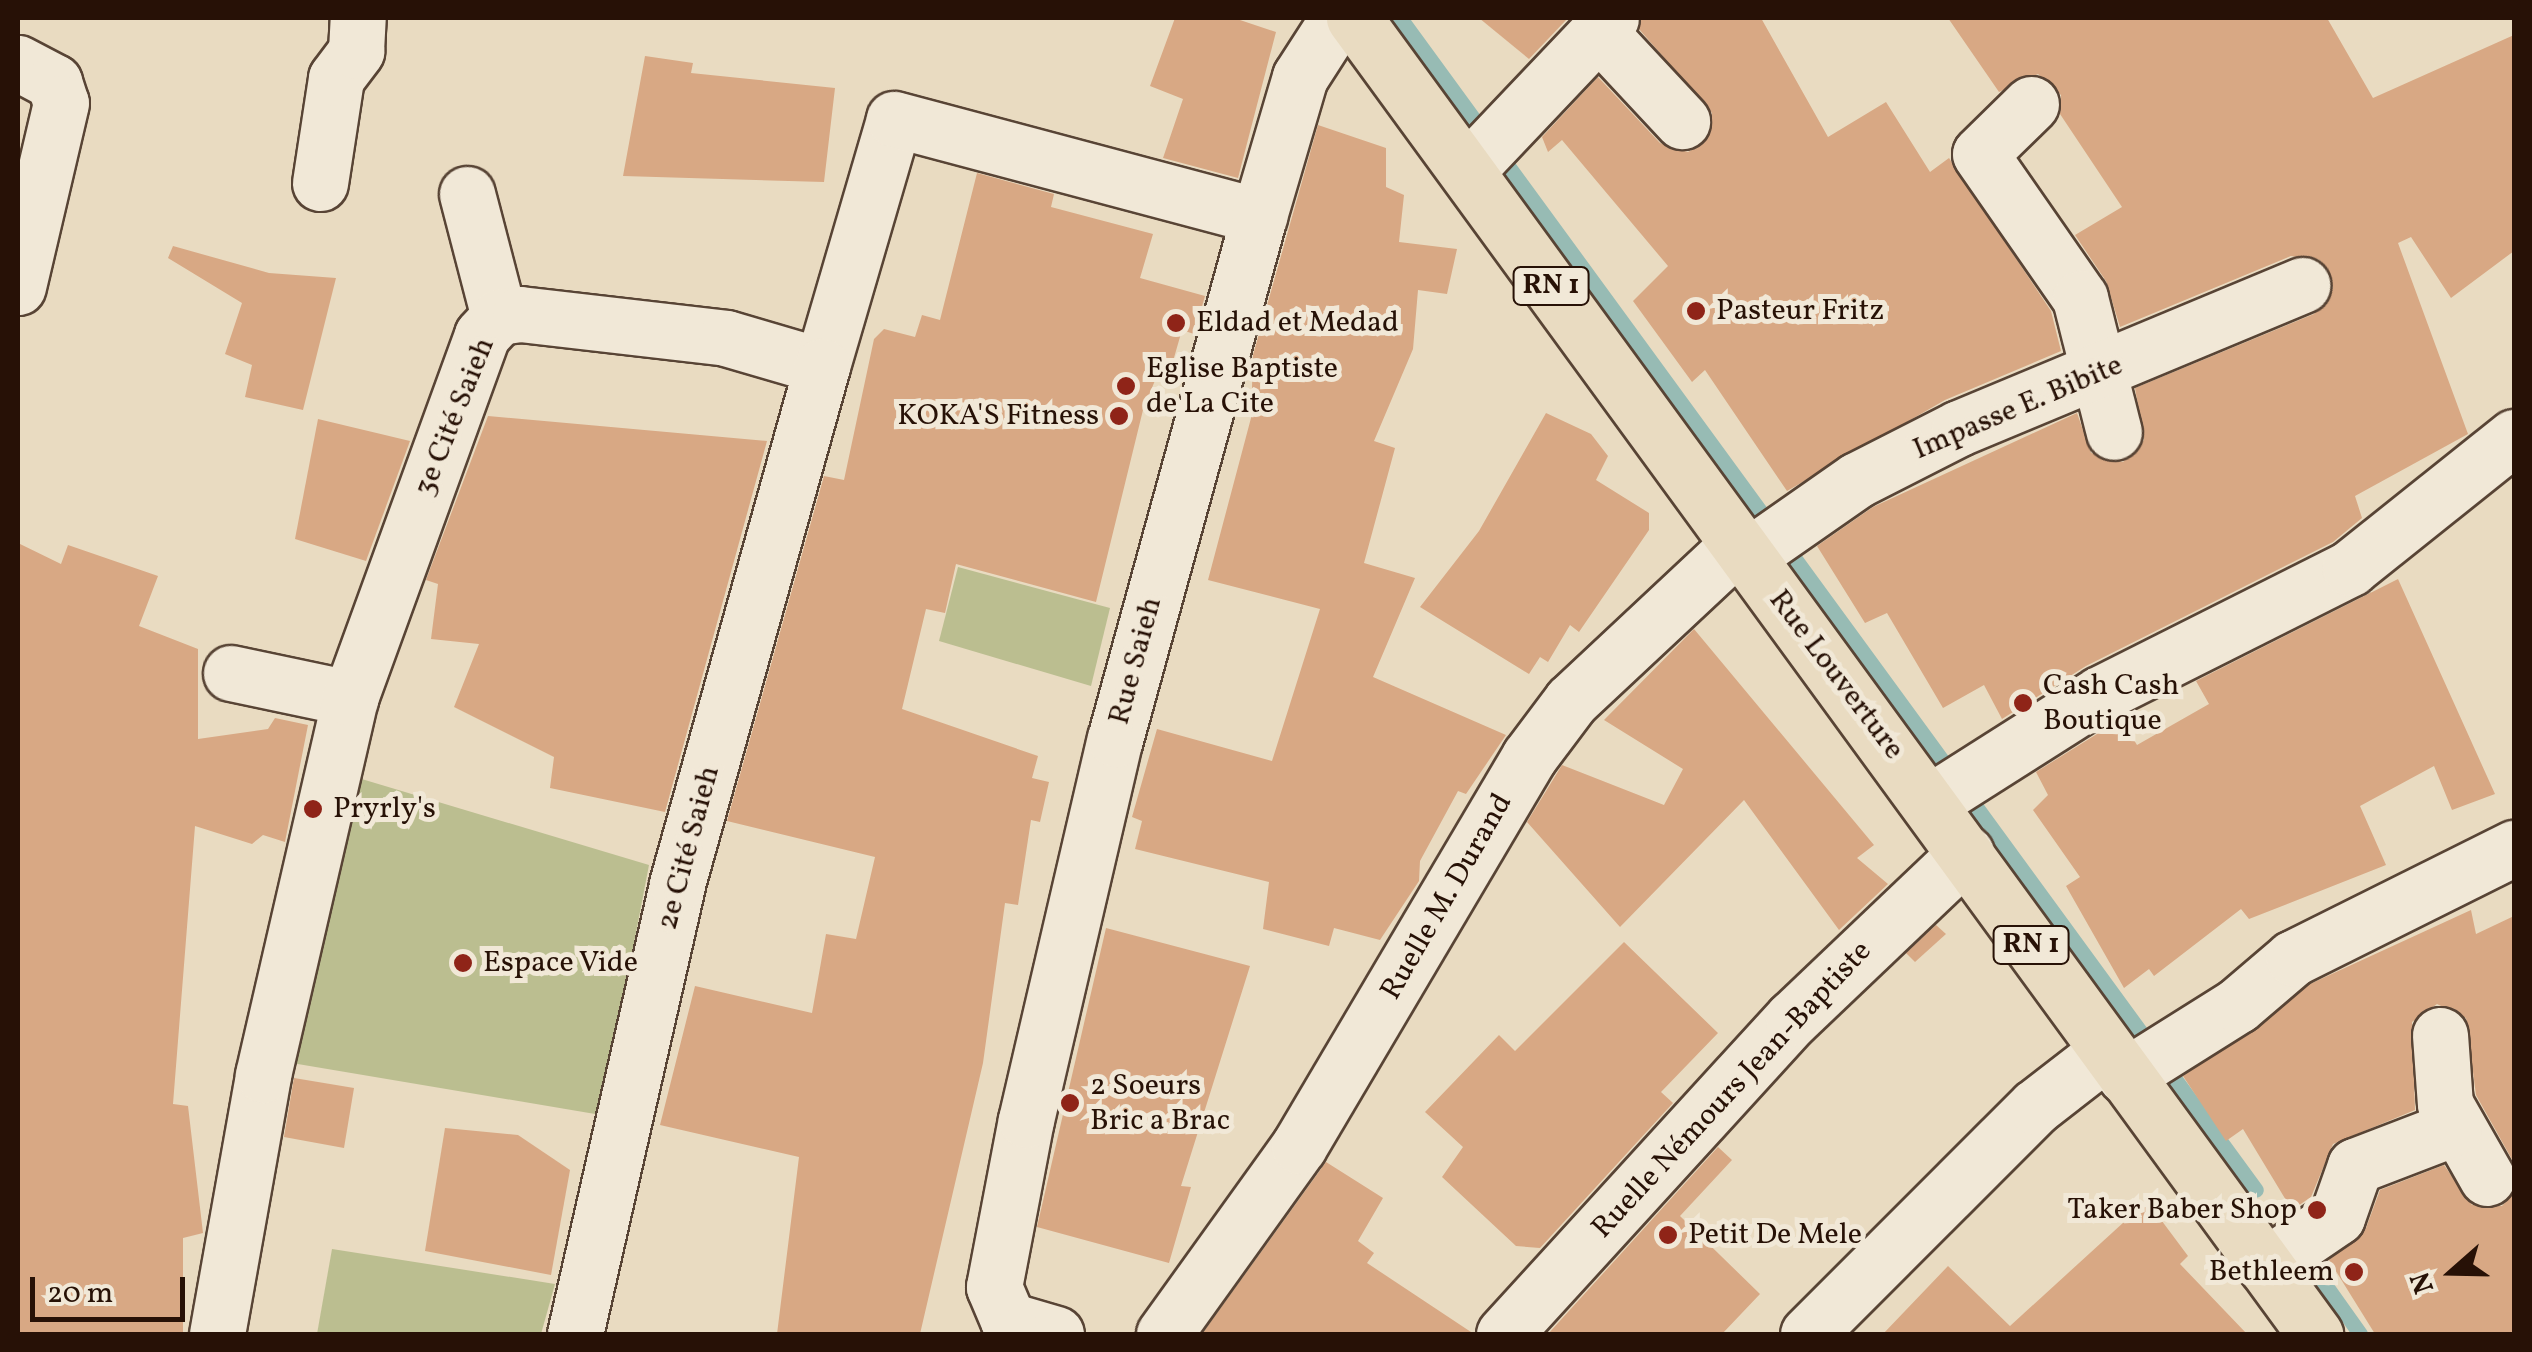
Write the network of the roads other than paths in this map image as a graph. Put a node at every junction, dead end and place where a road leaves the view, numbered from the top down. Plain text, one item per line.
1 (358, 18) edge
2 (1338, 18) edge
3 (1354, 18) edge
4 (1605, 25) edge
5 (18, 64) edge
6 (2031, 104) dead end
7 (1682, 121) dead end
8 (1488, 142) junction
9 (320, 182) dead end
10 (467, 194) dead end
11 (1258, 216) junction
12 (18, 277) edge
13 (2302, 285) dead end
14 (499, 317) junction
15 (822, 366) junction
16 (2099, 372) junction
17 (2114, 432) dead end
18 (2514, 437) edge
19 (1762, 540) junction
20 (231, 673) dead end
21 (350, 698) junction
22 (1950, 788) junction
23 (2514, 848) edge
24 (1966, 853) junction
25 (2440, 1035) dead end
26 (2136, 1057) junction
27 (2454, 1128) junction
28 (2487, 1178) dead end
29 (2265, 1266) junction
30 (1032, 1327) edge
31 (217, 1334) edge
32 (576, 1334) edge
33 (1164, 1334) edge
34 (1504, 1334) edge
35 (1808, 1334) edge
36 (2316, 1334) edge

1 - 9 street
2 - 11 street, Rue Saieh
3 - 8 main road, Rue Louverture / RN 1
4 - 7 street
4 - 8 street
5 - 12 street
6 - 16 street
8 - 19 main road, Rue Louverture / RN 1
10 - 14 street
11 - 15 street
11 - 30 street, Rue Saieh
13 - 16 street, Impasse E. Bibite
14 - 15 street, 3e Cité Saieh
14 - 21 street, 3e Cité Saieh
15 - 32 street, 2e Cité Saieh
16 - 17 street
16 - 19 street, Impasse E. Bibite
18 - 22 street
19 - 22 main road, Rue Louverture / RN 1
19 - 33 street, Ruelle M. Durand
20 - 21 street
21 - 31 street, 3e Cité Saieh
22 - 24 main road, Rue Louverture / RN 1
23 - 26 street
24 - 26 main road, Rue Louverture / RN 1
24 - 34 street, Ruelle Némours Jean-Baptiste
25 - 27 street
26 - 29 main road, Rue Louverture / RN 1
26 - 35 street
27 - 28 street
27 - 29 street
29 - 36 main road, Rue Louverture / RN 1

